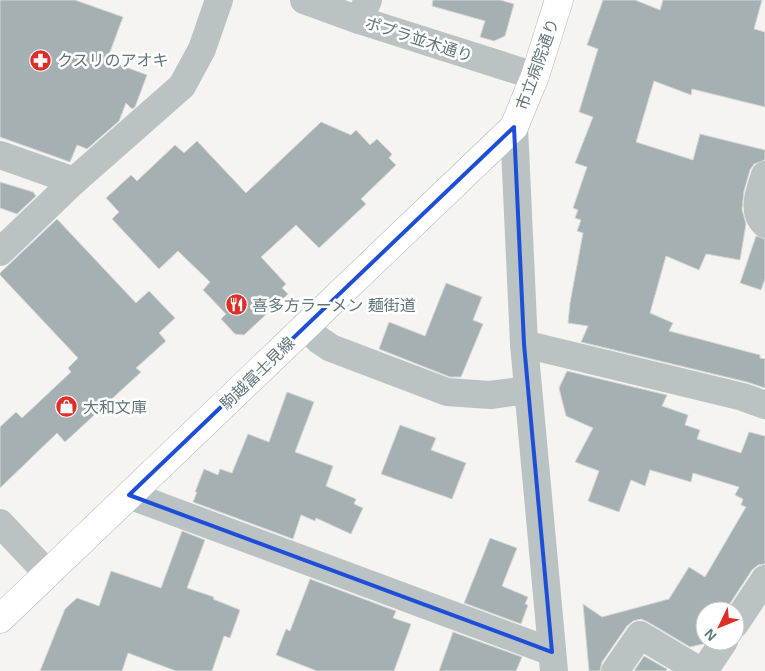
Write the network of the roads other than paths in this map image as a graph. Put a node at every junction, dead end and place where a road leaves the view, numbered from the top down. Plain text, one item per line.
1 (219, 0) edge
2 (304, 0) edge
3 (559, 0) edge
4 (364, 10) edge
5 (536, 76) junction
6 (514, 127) junction
7 (0, 155) edge
8 (765, 175) edge
9 (74, 181) junction
10 (765, 224) edge
11 (0, 252) edge
12 (305, 326) junction
13 (524, 344) junction
14 (528, 390) junction
15 (765, 405) edge
16 (129, 495) junction
17 (0, 523) edge
18 (48, 573) junction
19 (765, 578) edge
20 (745, 609) edge
21 (0, 619) edge
22 (717, 651) edge
23 (553, 662) edge
24 (615, 671) edge
25 (702, 671) edge

1 - 9 street
2 - 4 street, ポプラ並木通り
3 - 5 main road, 市立病院通り
4 - 5 street, ポプラ並木通り
5 - 6 main road, 市立病院通り
6 - 12 main road, 駒越富士見線
6 - 13 street
7 - 9 street
8 - 10 street
9 - 11 street
12 - 14 street
12 - 16 main road, 駒越富士見線
13 - 14 street
13 - 15 street
14 - 23 street
16 - 18 main road, 駒越富士見線
16 - 23 street
17 - 18 street
18 - 21 main road, 駒越富士見線
19 - 20 street
22 - 25 street
24 - 25 street

